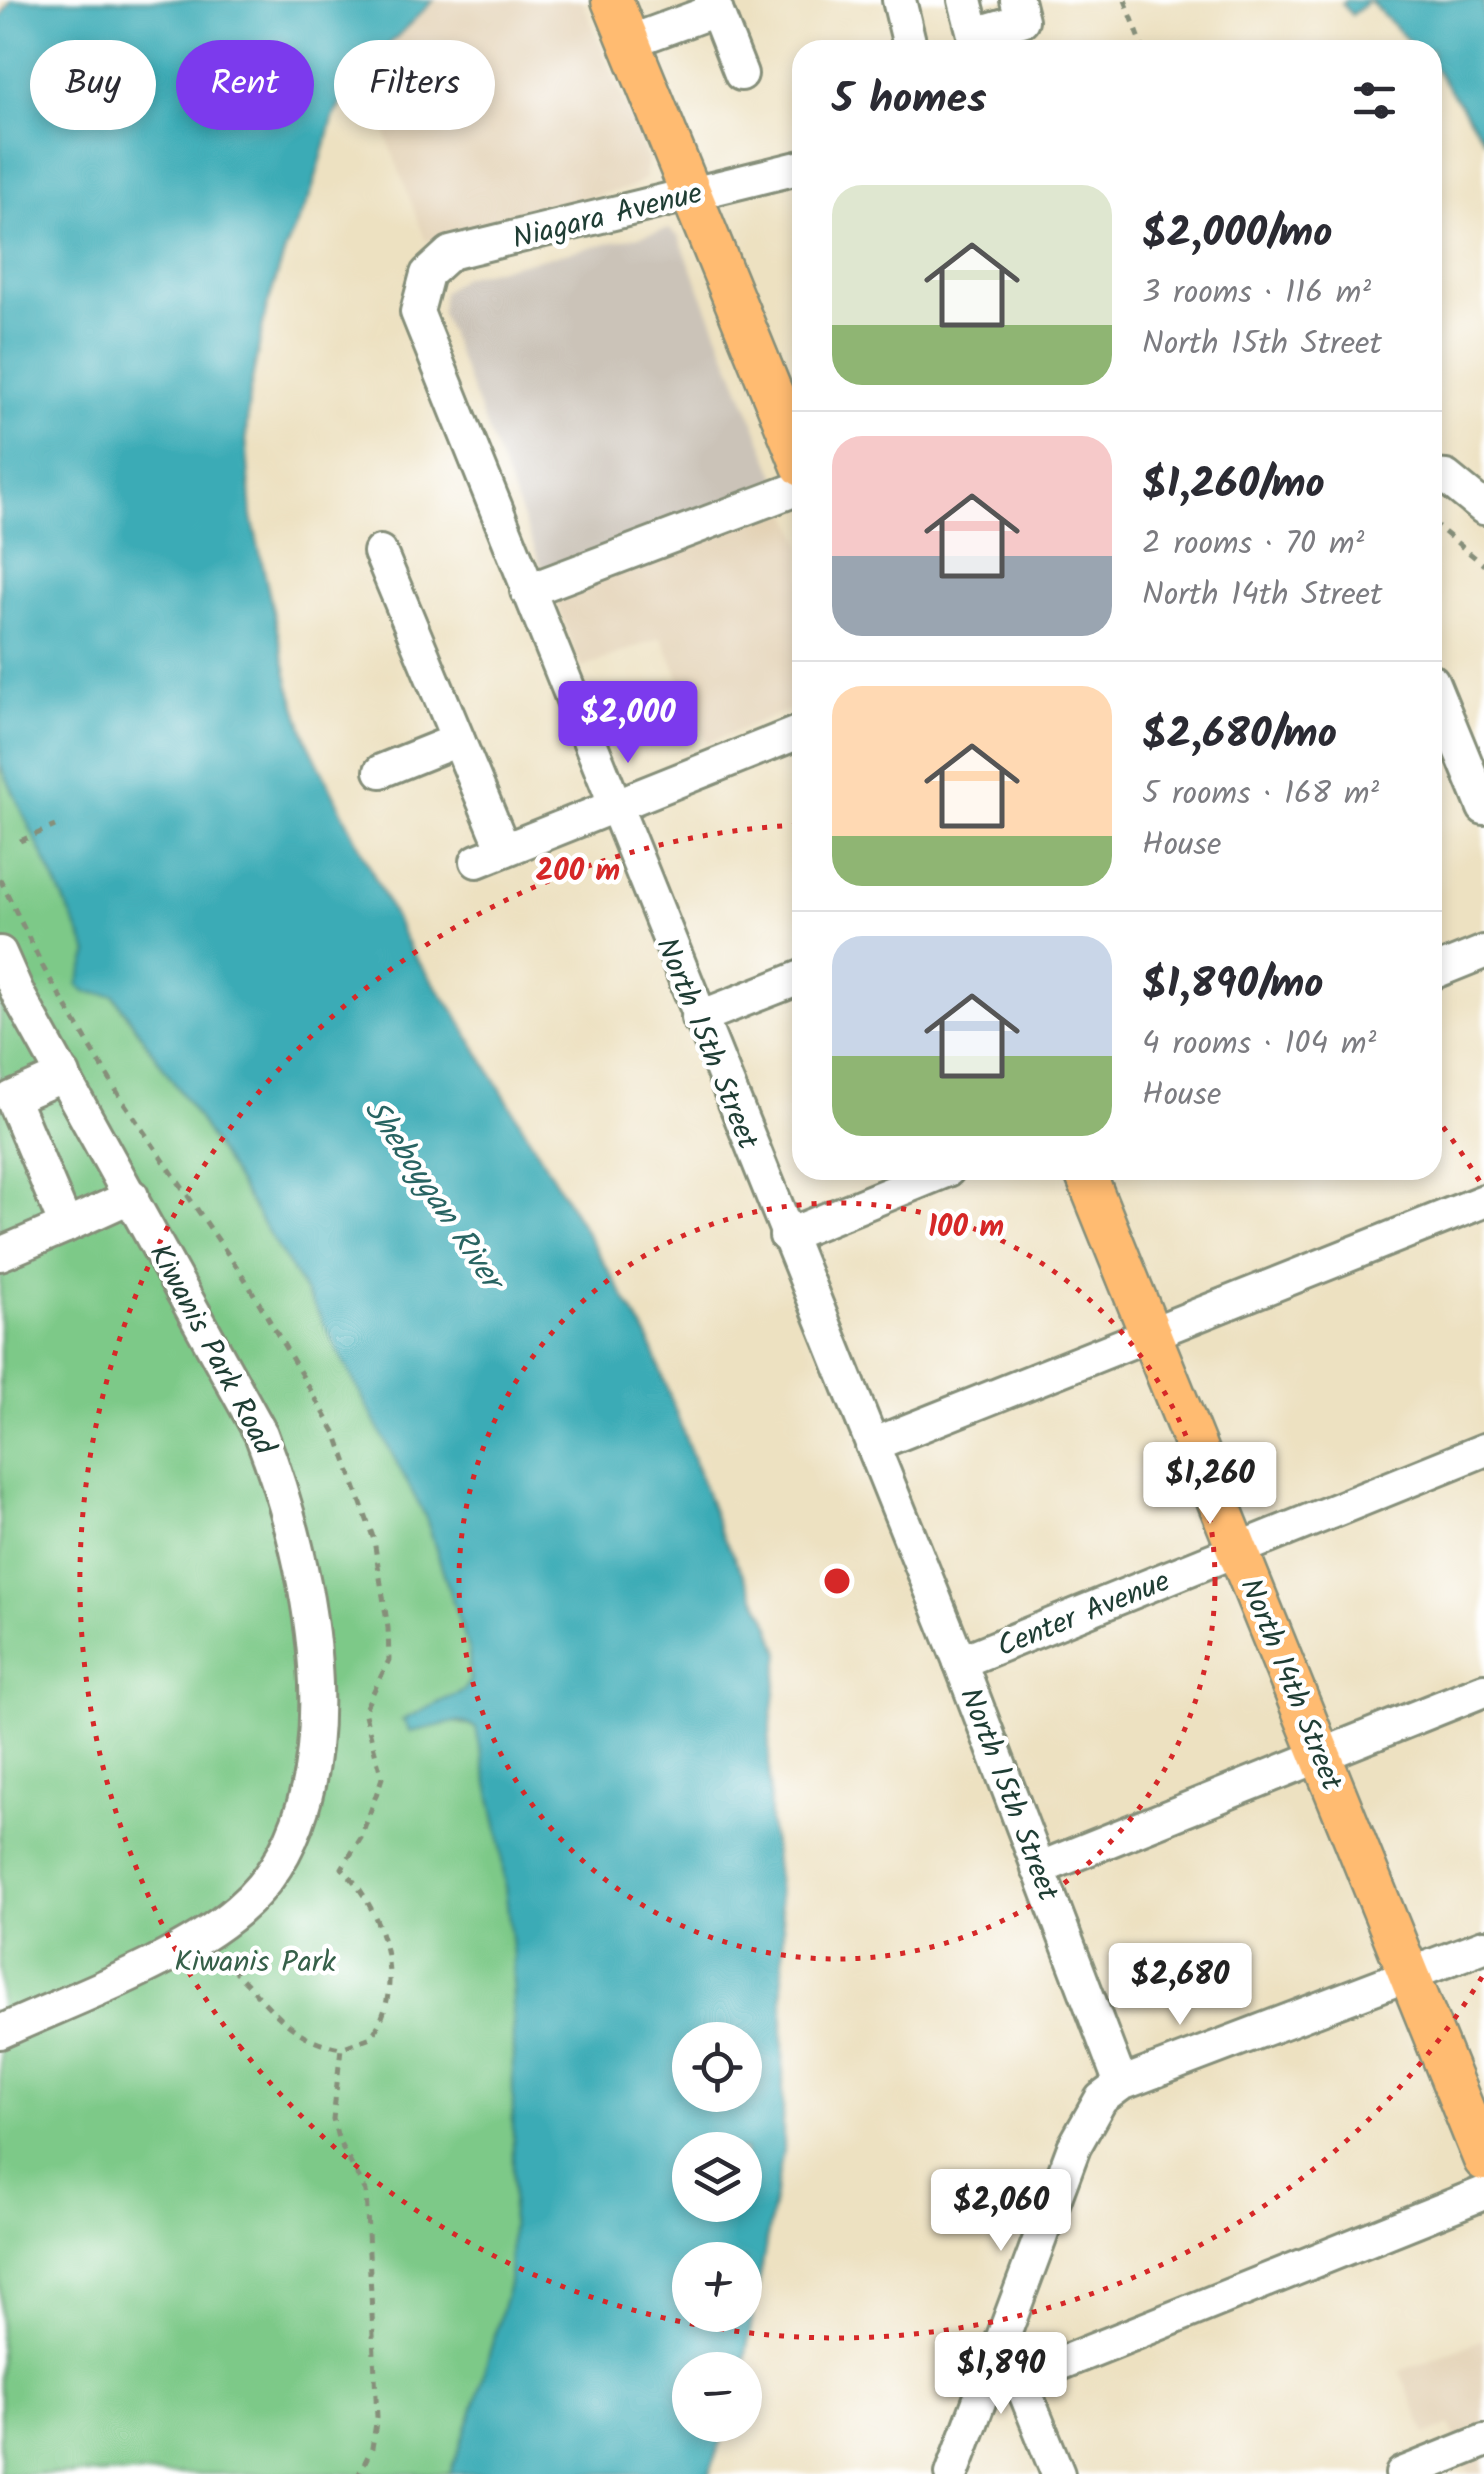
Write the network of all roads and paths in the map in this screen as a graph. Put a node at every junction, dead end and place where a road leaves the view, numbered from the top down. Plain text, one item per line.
1 (612, 0) edge
2 (899, 0) edge
3 (964, 0) edge
4 (1017, 0) edge
5 (1124, 0) edge
6 (714, 5) edge
7 (909, 40) edge
8 (975, 40) edge
9 (980, 40) edge
10 (1140, 40) edge
11 (629, 42) junction
12 (741, 74) dead end
13 (792, 169) edge
14 (691, 194) junction
15 (424, 280) joint
16 (792, 441) edge
17 (1442, 479) edge
18 (792, 491) edge
19 (1484, 508) edge
20 (1442, 530) edge
21 (380, 552) dead end
22 (1484, 565) edge
23 (527, 591) junction
24 (1442, 727) edge
25 (792, 734) edge
26 (458, 740) junction
27 (381, 771) dead end
28 (613, 806) junction
29 (1484, 808) edge
30 (55, 826) dead end
31 (20, 841) dead end
32 (1484, 952) edge
33 (0, 953) edge
34 (1442, 969) edge
35 (792, 980) edge
36 (698, 1018) junction
37 (64, 1075) junction
38 (6, 1100) edge
39 (923, 1180) edge
40 (1088, 1180) edge
41 (132, 1196) junction
42 (1484, 1202) edge
43 (66, 1226) junction
44 (786, 1236) junction
45 (0, 1254) edge
46 (1151, 1335) junction
47 (872, 1446) junction
48 (1484, 1450) edge
49 (1238, 1550) junction
50 (960, 1662) junction
51 (1484, 1690) edge
52 (1320, 1756) junction
53 (1038, 1869) junction
54 (201, 1936) junction
55 (1484, 1946) edge
56 (1409, 1976) junction
57 (0, 2032) edge
58 (341, 2048) dead end
59 (1121, 2084) junction
60 (1484, 2160) edge
61 (1484, 2192) edge
62 (1004, 2336) junction
63 (1019, 2380) junction
64 (1484, 2440) edge
65 (952, 2474) edge
66 (1058, 2474) edge
67 (1402, 2474) edge

1 - 11 main road
2 - 7 street
3 - 8 street
4 - 9 street
5 - 10 path
6 - 11 street
6 - 12 street
11 - 14 main road
13 - 14 street, Niagara Avenue
14 - 15 street, Niagara Avenue
14 - 16 main road
15 - 23 street, North 15th Street
17 - 19 street
18 - 23 street
20 - 22 path
21 - 26 street
23 - 28 street, North 15th Street
24 - 29 street
25 - 28 street
26 - 27 street
26 - 28 street
28 - 36 street, North 15th Street
30 - 31 path
32 - 34 street
33 - 37 street, Kiwanis Park Road
35 - 36 street
36 - 44 street, North 15th Street
37 - 38 street
37 - 41 street, Kiwanis Park Road
38 - 43 street
39 - 44 street
40 - 46 main road, North 14th Street
41 - 43 street
41 - 54 street, Kiwanis Park Road
42 - 46 street
43 - 45 street
44 - 47 street, North 15th Street
46 - 47 street
46 - 49 main road, North 14th Street
47 - 50 street, North 15th Street
48 - 49 street, Center Avenue
49 - 50 street, Center Avenue
49 - 52 main road, North 14th Street
50 - 53 street, North 15th Street
51 - 52 street
52 - 53 street
52 - 56 main road, North 14th Street
53 - 59 street, North 15th Street
54 - 57 street, Kiwanis Park Road
54 - 58 path
55 - 56 street
56 - 59 street
56 - 60 main road, North 14th Street
59 - 62 street
61 - 63 street
62 - 63 street
62 - 65 street
63 - 66 street
64 - 67 street

